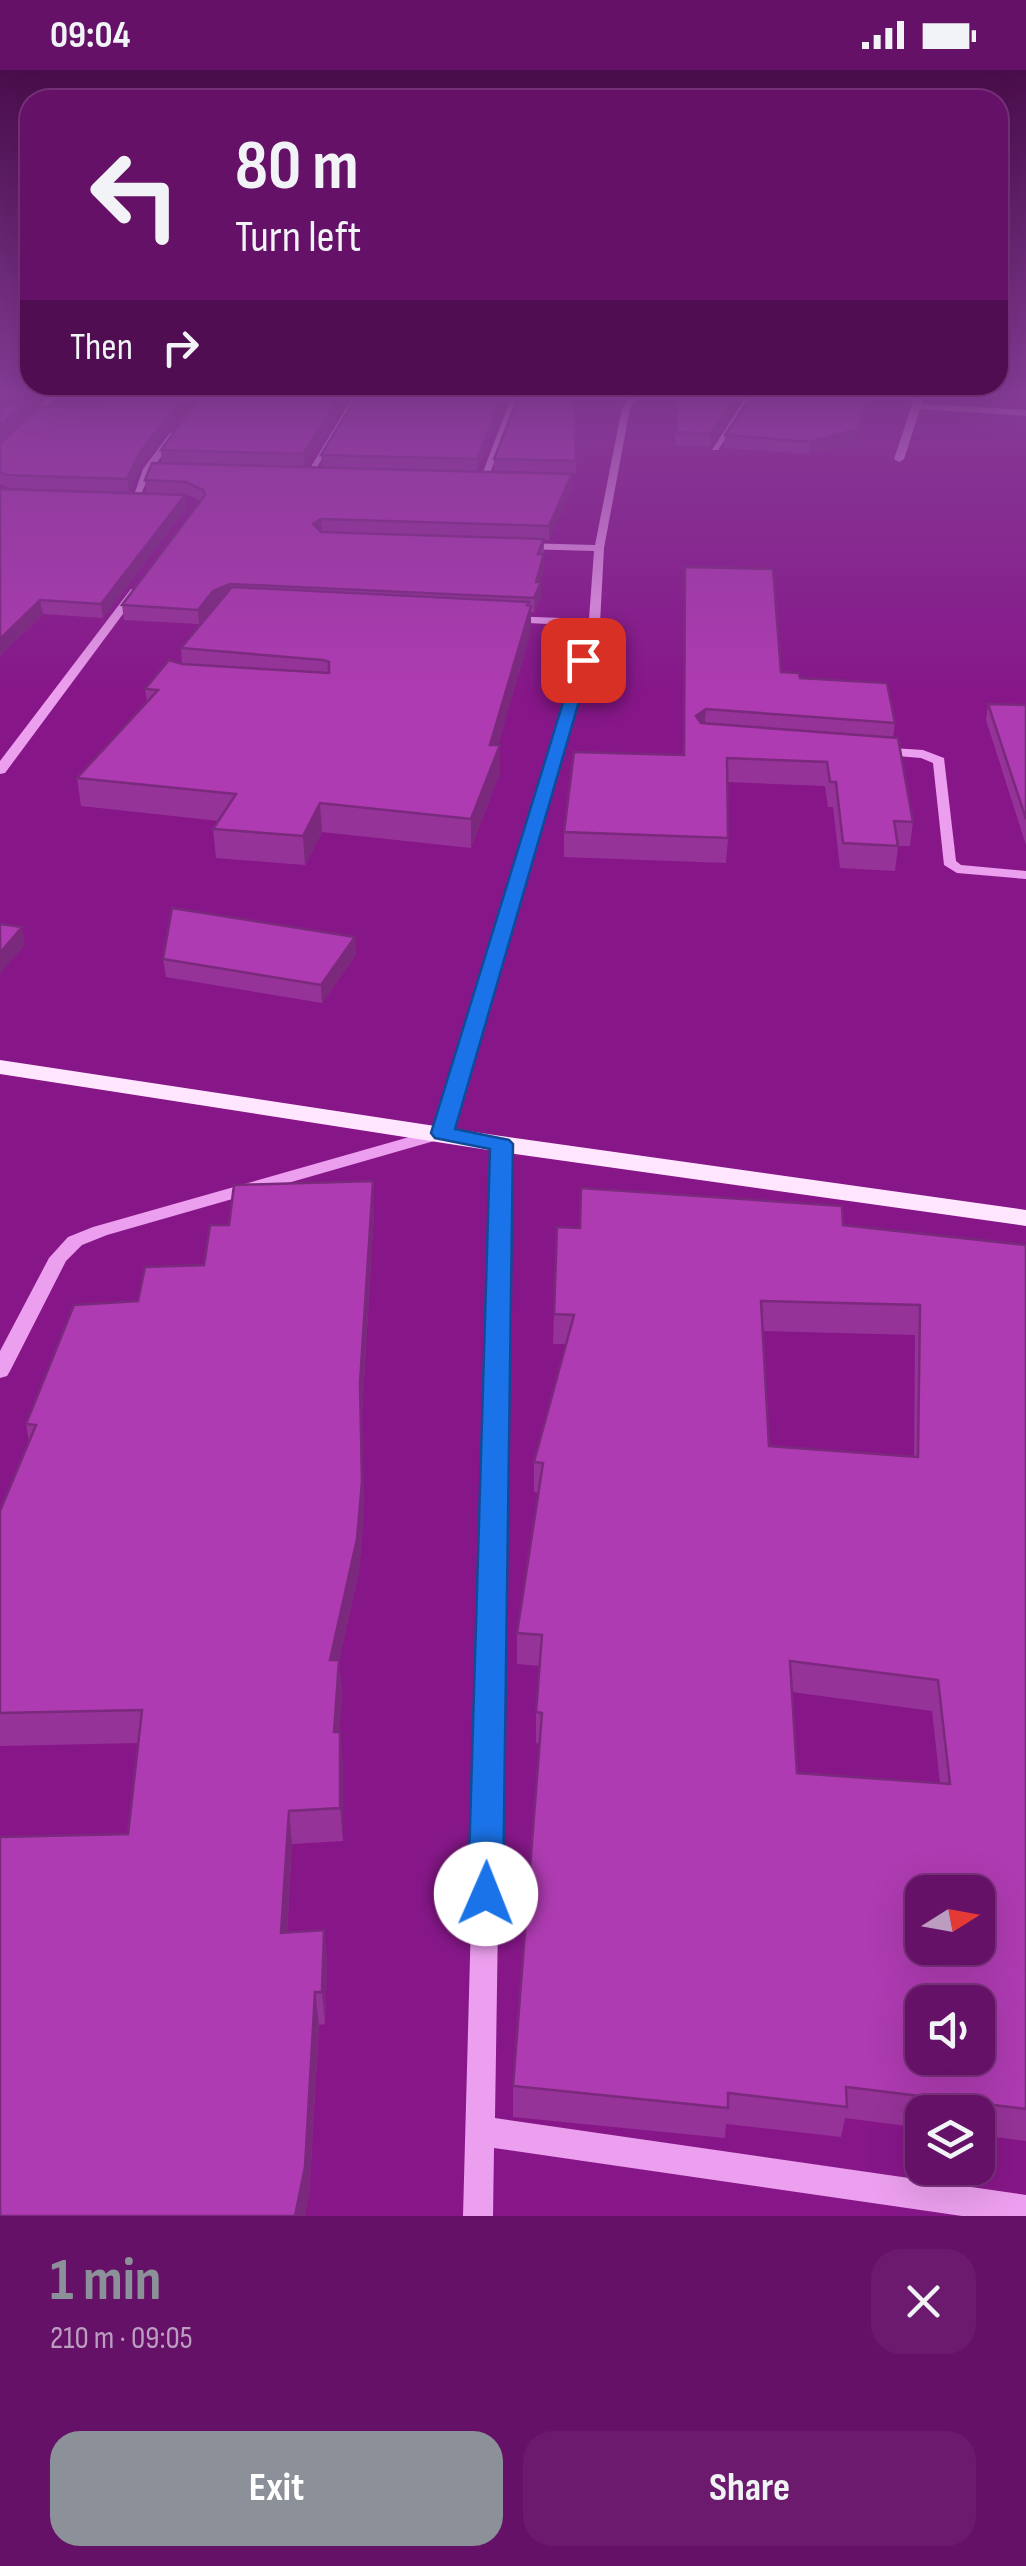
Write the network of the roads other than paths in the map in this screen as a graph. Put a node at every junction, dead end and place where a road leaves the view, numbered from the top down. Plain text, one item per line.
1 (139, 490) edge
2 (610, 490) edge
3 (116, 498) edge
4 (135, 499) junction
5 (152, 500) edge
6 (500, 545) edge
7 (599, 548) junction
8 (142, 582) edge
9 (500, 619) edge
10 (594, 623) junction
11 (0, 747) edge
12 (20, 748) junction
13 (863, 750) edge
14 (0, 770) edge
15 (1026, 875) edge
16 (0, 1067) edge
17 (442, 1133) junction
18 (501, 1144) junction
19 (1026, 1218) edge
20 (0, 1372) edge
21 (480, 2131) junction
22 (1026, 2210) edge
23 (478, 2216) edge

1 - 4 street
2 - 7 street
3 - 4 street
4 - 5 street
6 - 7 street
7 - 10 street
8 - 12 street
9 - 10 street
10 - 17 street
11 - 12 street
12 - 14 street
13 - 15 street
16 - 17 main road
17 - 18 main road
17 - 20 street
18 - 19 main road
18 - 21 street
21 - 22 street
21 - 23 street

